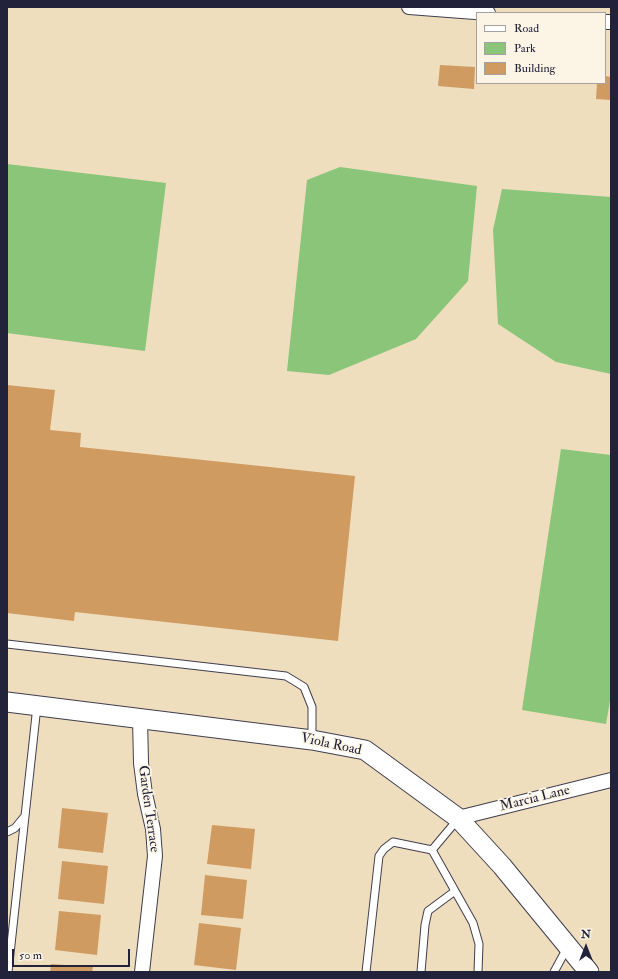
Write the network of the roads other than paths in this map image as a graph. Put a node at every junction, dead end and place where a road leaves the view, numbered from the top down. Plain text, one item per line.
1 (409, 7) edge
2 (476, 12) edge
3 (7, 644) edge
4 (7, 702) edge
5 (37, 705) junction
6 (140, 718) junction
7 (312, 740) junction
8 (611, 780) edge
9 (24, 817) junction
10 (458, 818) junction
11 (7, 832) edge
12 (432, 850) junction
13 (455, 891) junction
14 (568, 946) junction
15 (8, 972) edge
16 (142, 972) edge
17 (366, 972) edge
18 (421, 972) edge
19 (478, 972) edge
20 (554, 972) edge
21 (589, 972) edge

1 - 2 street
3 - 7 lane
4 - 5 street, Viola Road
5 - 6 street, Viola Road
5 - 9 lane
6 - 7 street, Viola Road
6 - 16 street, Garden Terrace
7 - 10 street, Viola Road
8 - 10 street, Marcia Lane
9 - 11 lane
9 - 15 lane
10 - 12 lane
10 - 14 street, Viola Road
12 - 13 lane
12 - 17 lane
13 - 18 lane
13 - 19 lane
14 - 20 lane
14 - 21 street, Viola Road

